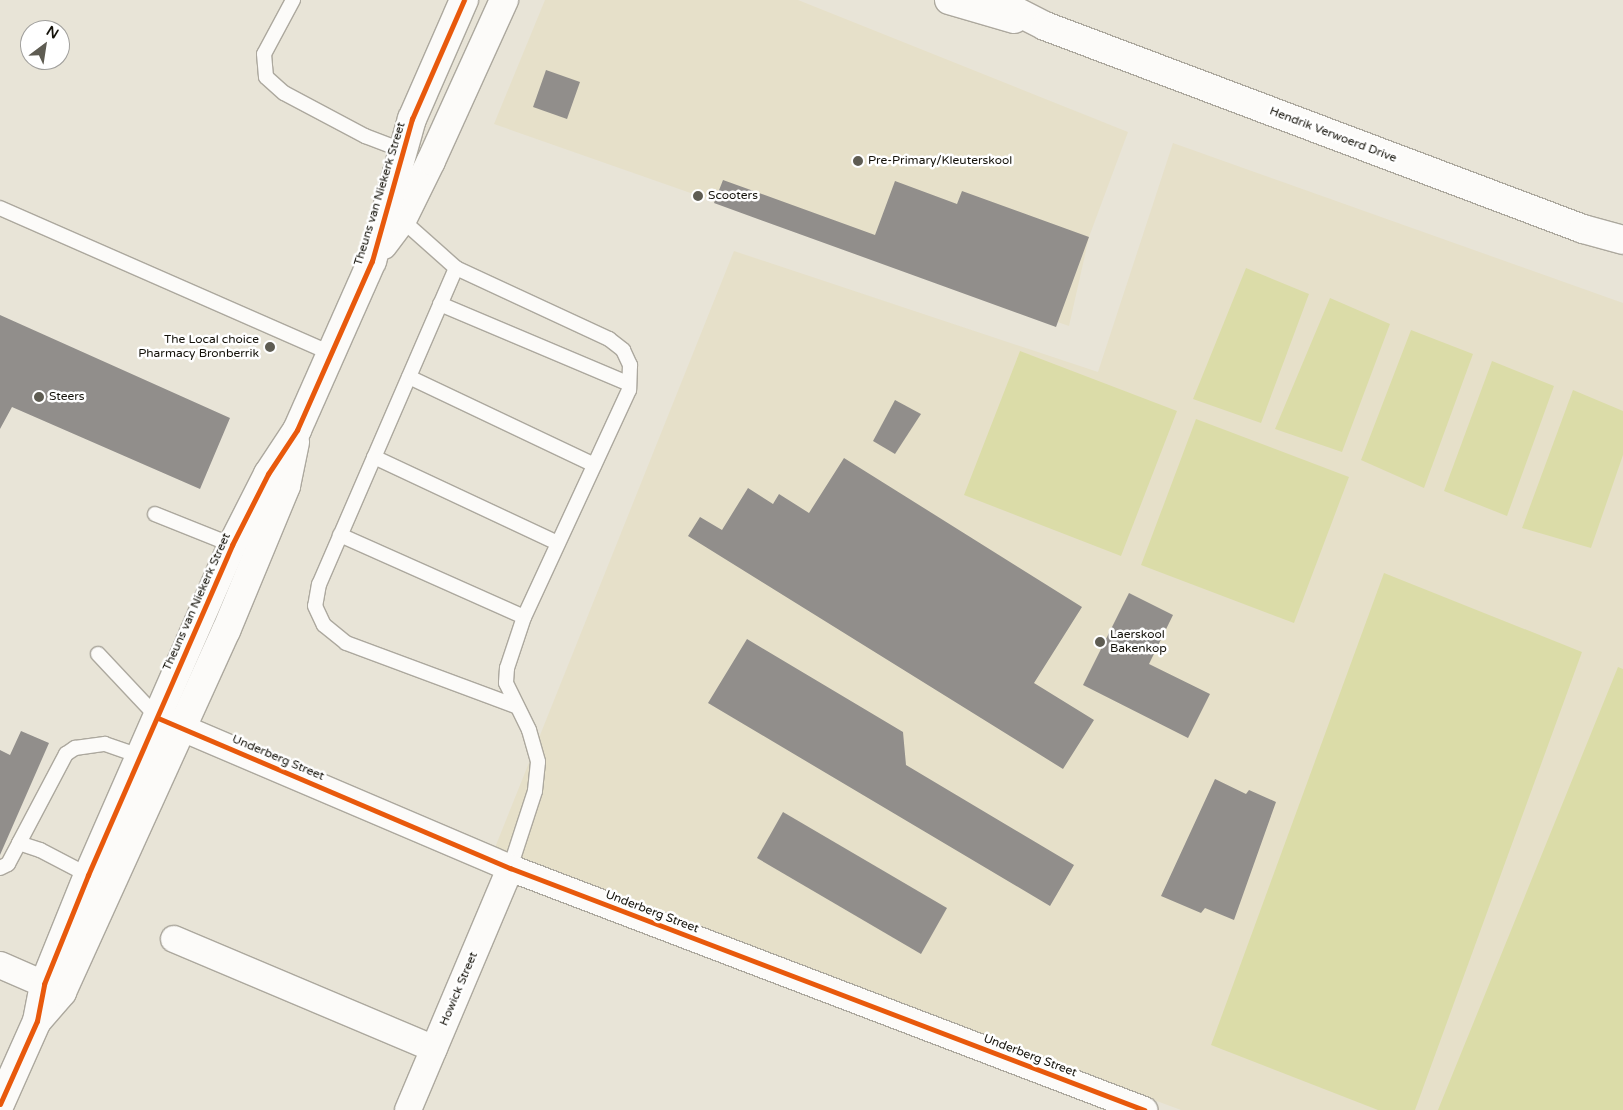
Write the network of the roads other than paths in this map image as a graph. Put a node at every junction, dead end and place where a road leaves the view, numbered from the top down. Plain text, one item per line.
1 (293, 0) edge
2 (464, 0) edge
3 (504, 0) edge
4 (949, 0) edge
5 (994, 0) edge
6 (1044, 26) junction
7 (402, 150) junction
8 (0, 208) edge
9 (402, 220) junction
10 (1623, 240) edge
11 (372, 261) junction
12 (456, 268) junction
13 (440, 304) junction
14 (330, 353) junction
15 (409, 377) junction
16 (629, 384) junction
17 (297, 430) junction
18 (374, 457) junction
19 (594, 465) junction
20 (155, 514) dead end
21 (340, 535) junction
22 (558, 543) junction
23 (232, 545) junction
24 (524, 617) junction
25 (98, 654) dead end
26 (515, 706) junction
27 (170, 723) junction
28 (140, 756) junction
29 (19, 843) junction
30 (0, 868) edge
31 (510, 868) junction
32 (88, 875) junction
33 (174, 939) dead end
34 (0, 965) edge
35 (53, 988) junction
36 (434, 1049) junction
37 (0, 1104) edge
38 (408, 1110) edge
39 (1144, 1110) edge

1 - 7 lane
2 - 7 street, Theuns van Niekerk Street
3 - 9 street, Theuns van Niekerk Street
4 - 6 street, Hendrik Verwoerd Drive
5 - 6 street, Hendrik Verwoerd Drive
6 - 10 street, Hendrik Verwoerd Drive
7 - 11 street, Theuns van Niekerk Street
8 - 14 lane
9 - 11 street, Theuns van Niekerk Street
9 - 12 lane
11 - 14 street, Theuns van Niekerk Street
12 - 13 lane
12 - 16 lane
13 - 15 lane
13 - 16 lane
14 - 17 street, Theuns van Niekerk Street
15 - 18 lane
15 - 19 lane
16 - 19 lane
17 - 23 street, Theuns van Niekerk Street
17 - 27 street, Theuns van Niekerk Street
18 - 21 lane
18 - 22 lane
19 - 22 lane
20 - 23 lane
21 - 24 lane
21 - 26 lane
22 - 24 lane
23 - 27 street, Theuns van Niekerk Street
24 - 26 lane
25 - 27 lane
26 - 31 lane
27 - 28 street, Theuns van Niekerk Street
27 - 31 street, Underberg Street
27 - 35 street, Theuns van Niekerk Street
28 - 29 lane
28 - 32 street, Theuns van Niekerk Street
29 - 30 lane
29 - 32 lane
31 - 36 street, Howick Street
31 - 39 street, Underberg Street
32 - 35 street, Theuns van Niekerk Street
33 - 36 street
34 - 35 street
35 - 37 street, Theuns van Niekerk Street
36 - 38 street, Howick Street

